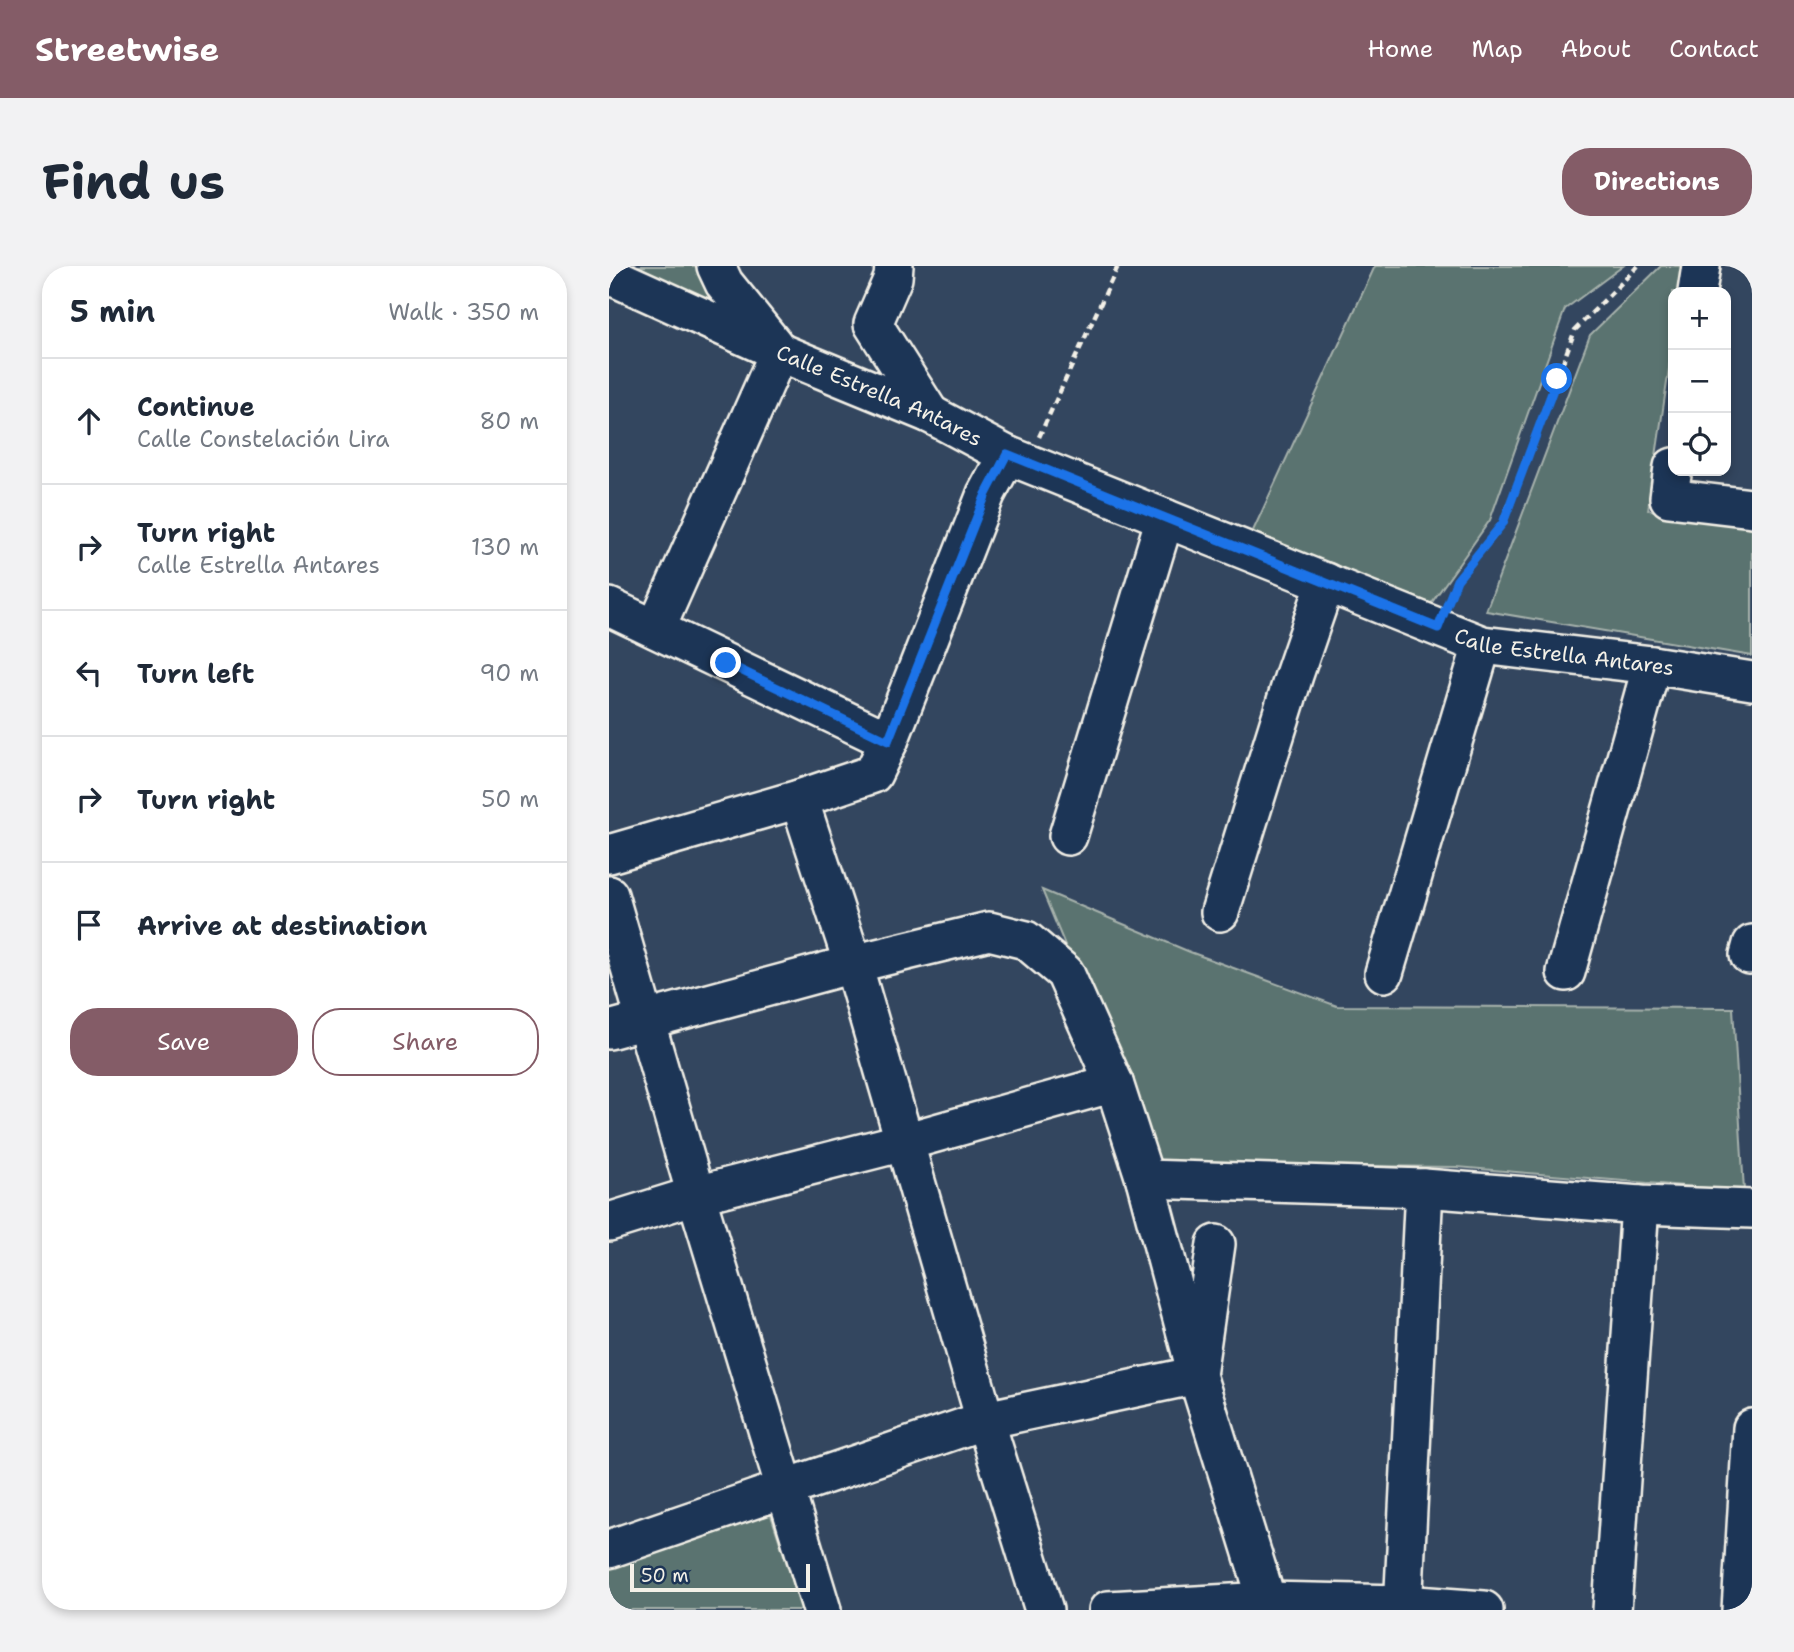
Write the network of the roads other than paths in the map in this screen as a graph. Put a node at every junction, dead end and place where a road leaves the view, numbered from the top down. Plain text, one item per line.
1 (716, 266) edge
2 (894, 266) edge
3 (1701, 266) edge
4 (609, 275) edge
5 (1698, 287) edge
6 (779, 352) junction
7 (930, 414) junction
8 (1018, 459) junction
9 (1672, 476) edge
10 (1752, 508) edge
11 (1165, 518) junction
12 (1326, 582) junction
13 (609, 607) edge
14 (656, 629) junction
15 (1482, 645) junction
16 (1653, 665) junction
17 (1752, 681) edge
18 (888, 741) junction
19 (799, 799) junction
20 (1067, 836) dead end
21 (611, 853) edge
22 (609, 895) edge
23 (1220, 912) dead end
24 (853, 964) junction
25 (1566, 972) dead end
26 (1384, 973) dead end
27 (646, 1021) junction
28 (609, 1030) edge
29 (1114, 1083) junction
30 (904, 1142) junction
31 (1145, 1179) junction
32 (1424, 1188) junction
33 (696, 1195) junction
34 (1640, 1205) junction
35 (1752, 1209) edge
36 (609, 1222) edge
37 (1216, 1244) dead end
38 (1197, 1375) junction
39 (985, 1420) junction
40 (1752, 1428) edge
41 (785, 1489) junction
42 (609, 1549) edge
43 (1267, 1601) junction
44 (1403, 1607) edge
45 (822, 1610) edge
46 (1044, 1610) edge
47 (1108, 1610) edge
48 (1484, 1610) edge
49 (1612, 1610) edge
50 (1741, 1610) edge

1 - 6 street
2 - 7 street
3 - 5 street
4 - 6 street, Calle Estrella Antares
6 - 7 street, Calle Estrella Antares
6 - 14 street
7 - 8 street, Calle Estrella Antares
8 - 11 street, Calle Estrella Antares
8 - 18 street
9 - 10 street
11 - 12 street, Calle Estrella Antares
11 - 20 street
12 - 15 street, Calle Estrella Antares
12 - 23 street
13 - 14 street
14 - 18 street
15 - 16 street, Calle Estrella Antares
15 - 26 street
16 - 17 street, Calle Estrella Antares
16 - 25 street
18 - 19 street
19 - 21 street
19 - 24 street
22 - 27 street
24 - 27 street
24 - 29 street
24 - 30 street
27 - 28 street
27 - 33 street
29 - 30 street
29 - 31 street
30 - 33 street
30 - 39 street
31 - 32 street
31 - 38 street
32 - 34 street
32 - 44 street
33 - 36 street
33 - 41 street
34 - 35 street
34 - 49 street
37 - 38 street
38 - 39 street
38 - 43 street
39 - 41 street
39 - 46 street
40 - 50 street
41 - 42 street
41 - 45 street
43 - 44 street
43 - 47 street
44 - 48 street

